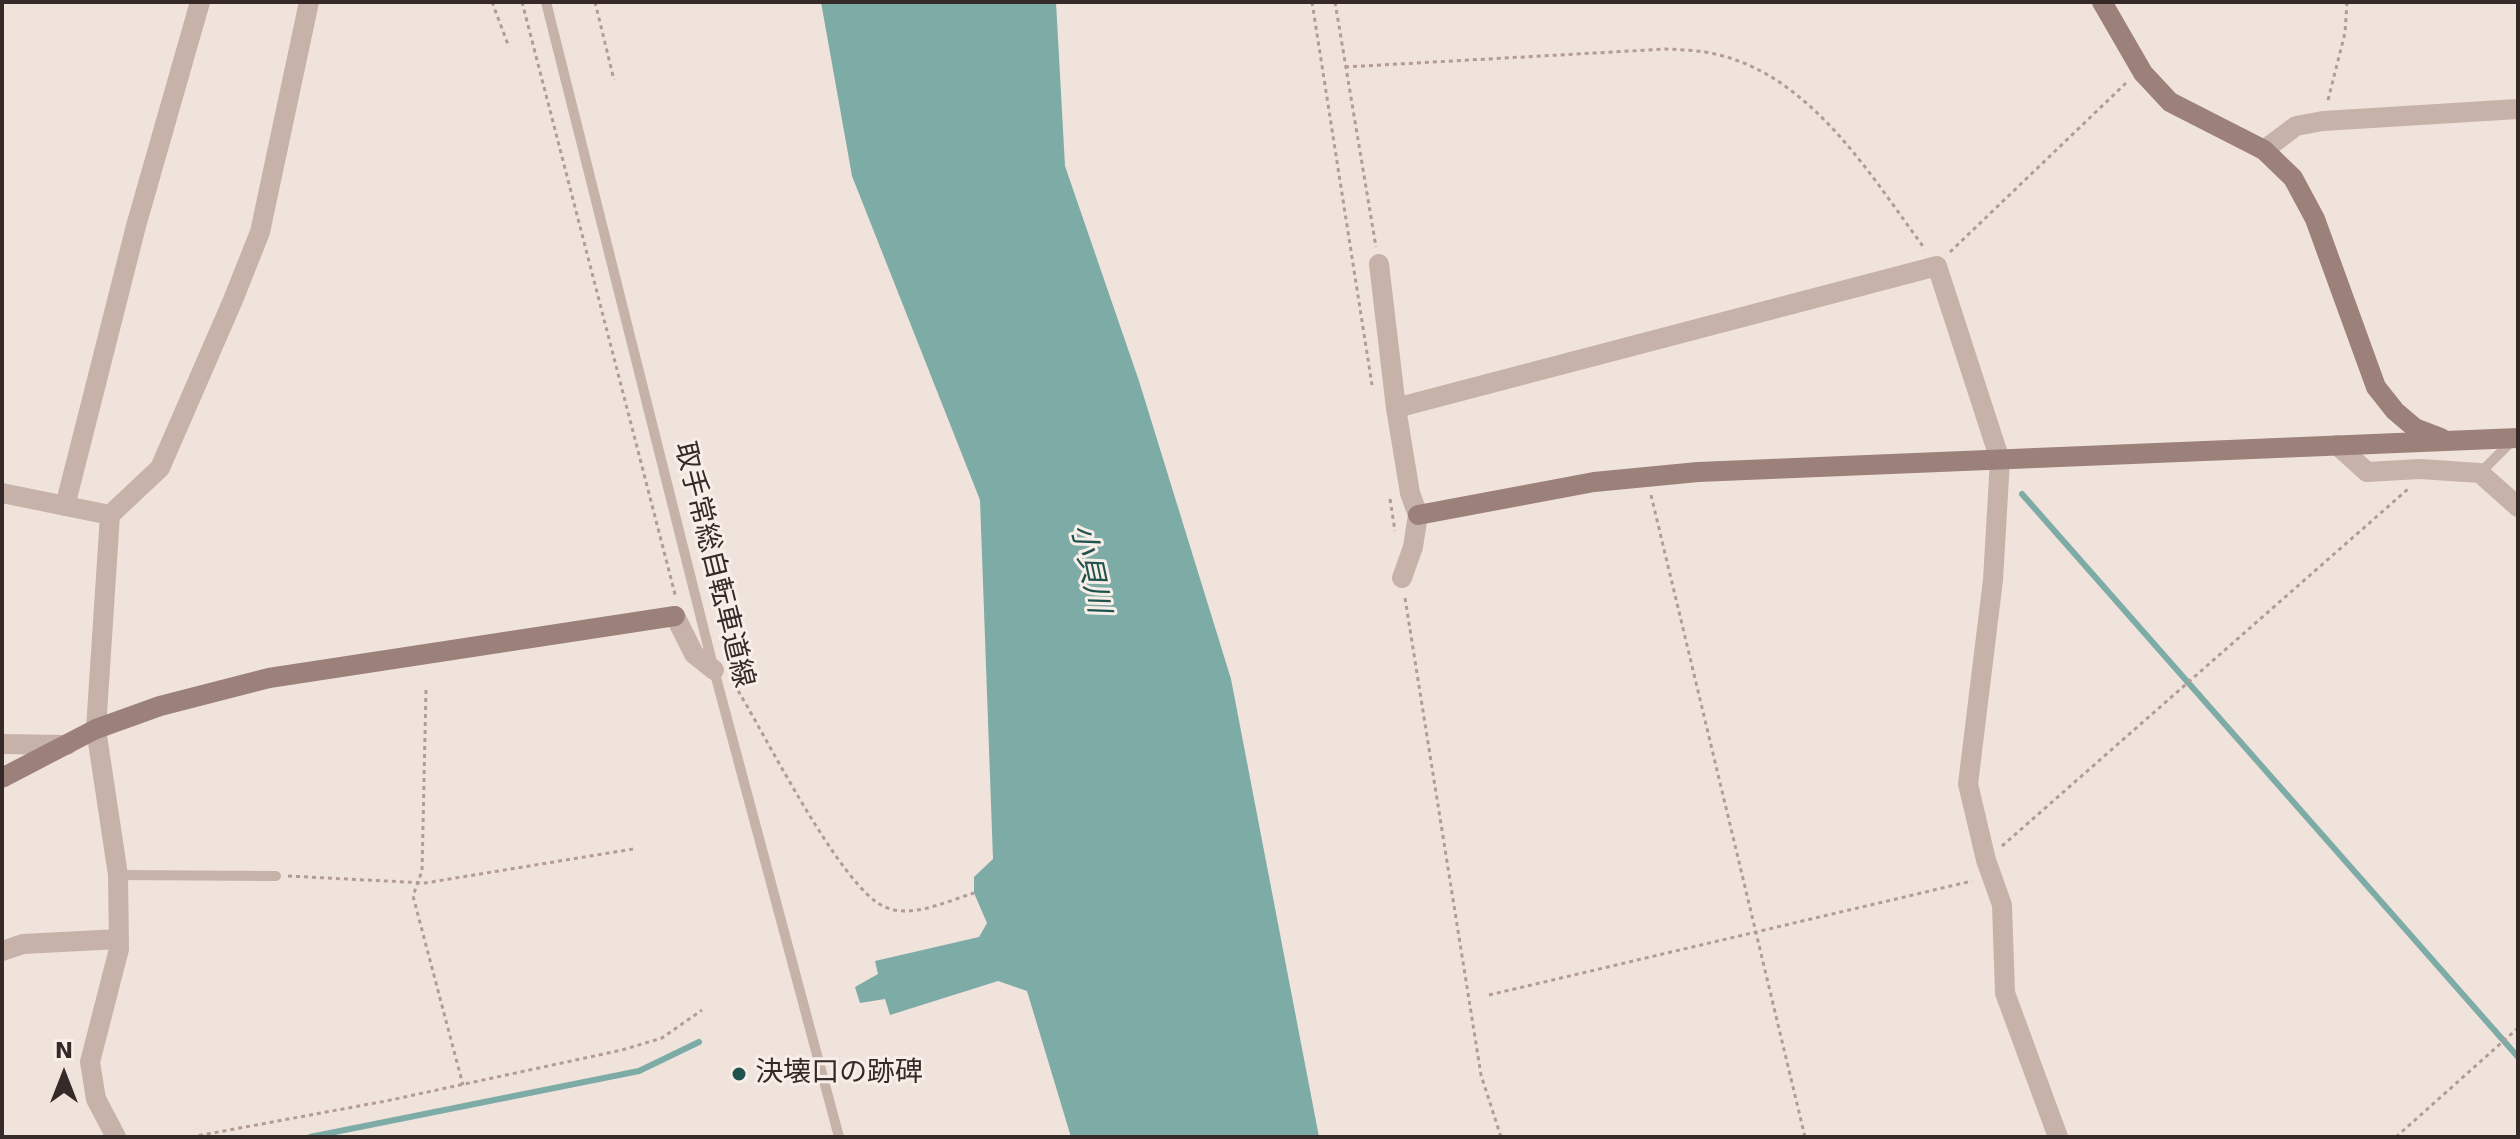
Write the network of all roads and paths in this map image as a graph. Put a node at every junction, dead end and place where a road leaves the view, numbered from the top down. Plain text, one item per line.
1 (200, 2) edge
2 (309, 2) edge
3 (492, 2) edge
4 (522, 2) edge
5 (546, 2) edge
6 (595, 2) edge
7 (1335, 2) edge
8 (2102, 2) edge
9 (2347, 2) edge
10 (509, 47) dead end
11 (1345, 67) junction
12 (2143, 73) junction
13 (614, 80) dead end
14 (2518, 109) edge
15 (2323, 121) junction
16 (2264, 150) junction
17 (1379, 264) joint
18 (1937, 266) junction
19 (1396, 408) junction
20 (2516, 438) edge
21 (2448, 441) junction
22 (2337, 445) junction
23 (2000, 460) junction
24 (2420, 469) junction
25 (2480, 473) junction
26 (1647, 477) junction
27 (2, 493) edge
28 (65, 506) junction
29 (2518, 507) edge
30 (110, 515) junction
31 (1418, 515) junction
32 (1402, 578) dead end
33 (675, 616) junction
34 (714, 670) junction
35 (426, 690) dead end
36 (96, 729) junction
37 (2, 744) edge
38 (67, 745) junction
39 (2, 778) edge
40 (633, 849) dead end
41 (1989, 868) junction
42 (118, 875) junction
43 (276, 876) joint
44 (415, 883) junction
45 (974, 893) dead end
46 (1756, 929) junction
47 (119, 939) junction
48 (2, 951) edge
49 (1489, 995) dead end
50 (702, 1010) dead end
51 (2518, 1028) edge
52 (463, 1085) junction
53 (116, 1137) edge
54 (191, 1137) edge
55 (839, 1137) edge
56 (1805, 1137) edge
57 (2058, 1137) edge
58 (2396, 1137) edge

1 - 28 street
2 - 30 street
3 - 10 path
4 - 33 path
5 - 34 lane, 取手常総自転車道線
6 - 13 path
7 - 11 path
8 - 12 street
9 - 15 path
11 - 17 path
11 - 18 path
12 - 16 street
12 - 18 path
14 - 15 street
15 - 16 street
16 - 21 street
17 - 19 street
18 - 19 street
18 - 23 street
19 - 31 street
20 - 21 street
20 - 25 lane
21 - 22 street
22 - 23 street
22 - 24 street
23 - 26 street
23 - 41 street
24 - 25 street
24 - 41 path
25 - 29 street
26 - 31 street
26 - 46 path
27 - 28 street
28 - 30 street
30 - 36 street
31 - 32 street
33 - 34 street
33 - 36 street
34 - 45 path
34 - 55 lane, 取手常総自転車道線
35 - 44 path
36 - 38 street
36 - 42 street
37 - 38 street
38 - 39 street
40 - 44 path
41 - 46 path
41 - 57 street
42 - 43 lane
42 - 47 street
43 - 44 path
44 - 52 path
46 - 49 path
46 - 56 path
47 - 48 street
47 - 53 street
50 - 52 path
51 - 58 path
52 - 54 path

